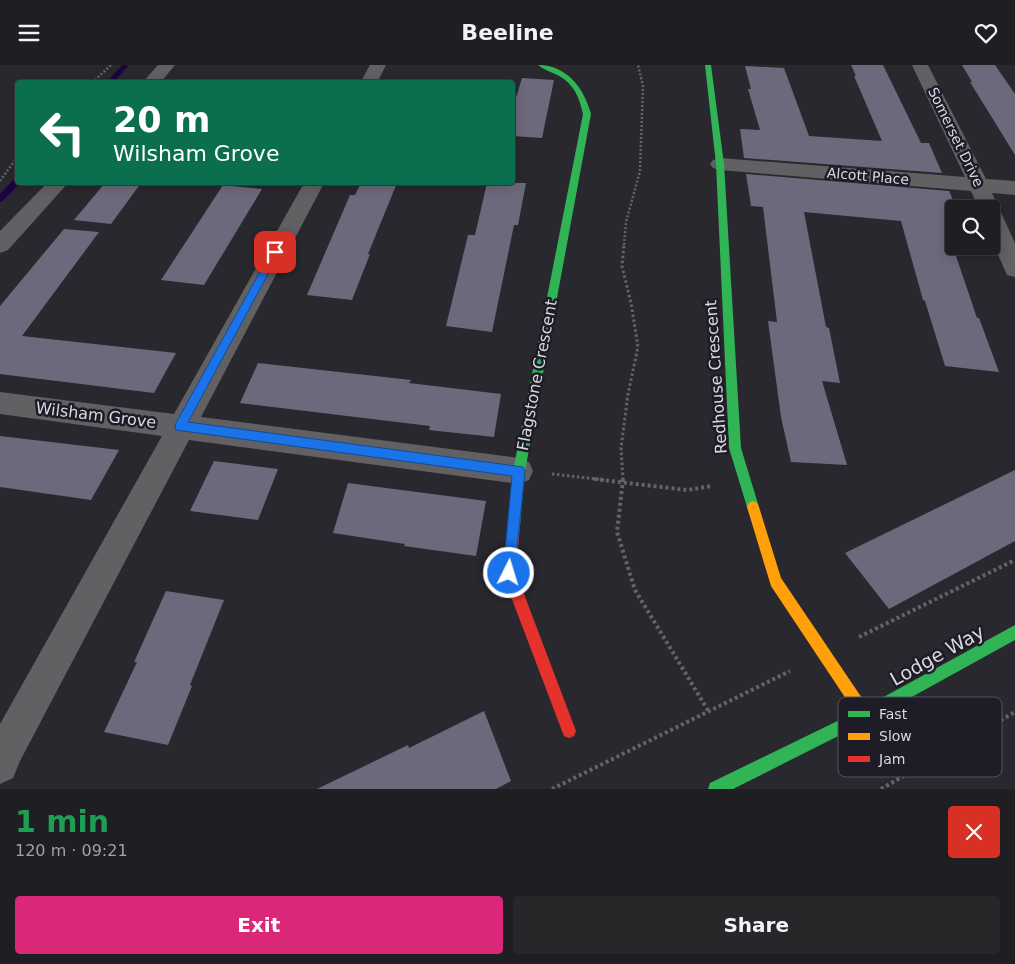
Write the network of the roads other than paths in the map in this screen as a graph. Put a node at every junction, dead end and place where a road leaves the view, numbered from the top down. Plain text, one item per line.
1 (167, 65) edge
2 (378, 65) edge
3 (541, 65) edge
4 (708, 65) edge
5 (920, 65) edge
6 (153, 80) edge
7 (370, 80) edge
8 (720, 164) junction
9 (980, 184) junction
10 (56, 185) edge
11 (313, 185) edge
12 (1015, 187) edge
13 (987, 200) edge
14 (1000, 232) edge
15 (0, 245) edge
16 (1015, 269) edge
17 (0, 403) edge
18 (180, 426) junction
19 (519, 471) junction
20 (1015, 632) edge
21 (853, 697) edge
22 (898, 697) edge
23 (838, 728) edge
24 (569, 731) dead end
25 (0, 765) edge
26 (716, 789) edge

1 - 6 street
2 - 7 street
3 - 19 street, Flagstone Crescent
4 - 8 street, Redhouse Crescent
5 - 9 street, Somerset Drive
8 - 9 street, Alcott Place
8 - 21 street, Redhouse Crescent
9 - 12 street, Alcott Place
9 - 13 street, Somerset Drive
10 - 15 street
11 - 18 street
14 - 16 street, Somerset Drive
17 - 18 street, Wilsham Grove
18 - 19 street, Wilsham Grove
18 - 25 street
19 - 24 street, Flagstone Crescent
20 - 22 street, Lodge Way
23 - 26 street, Lodge Way

